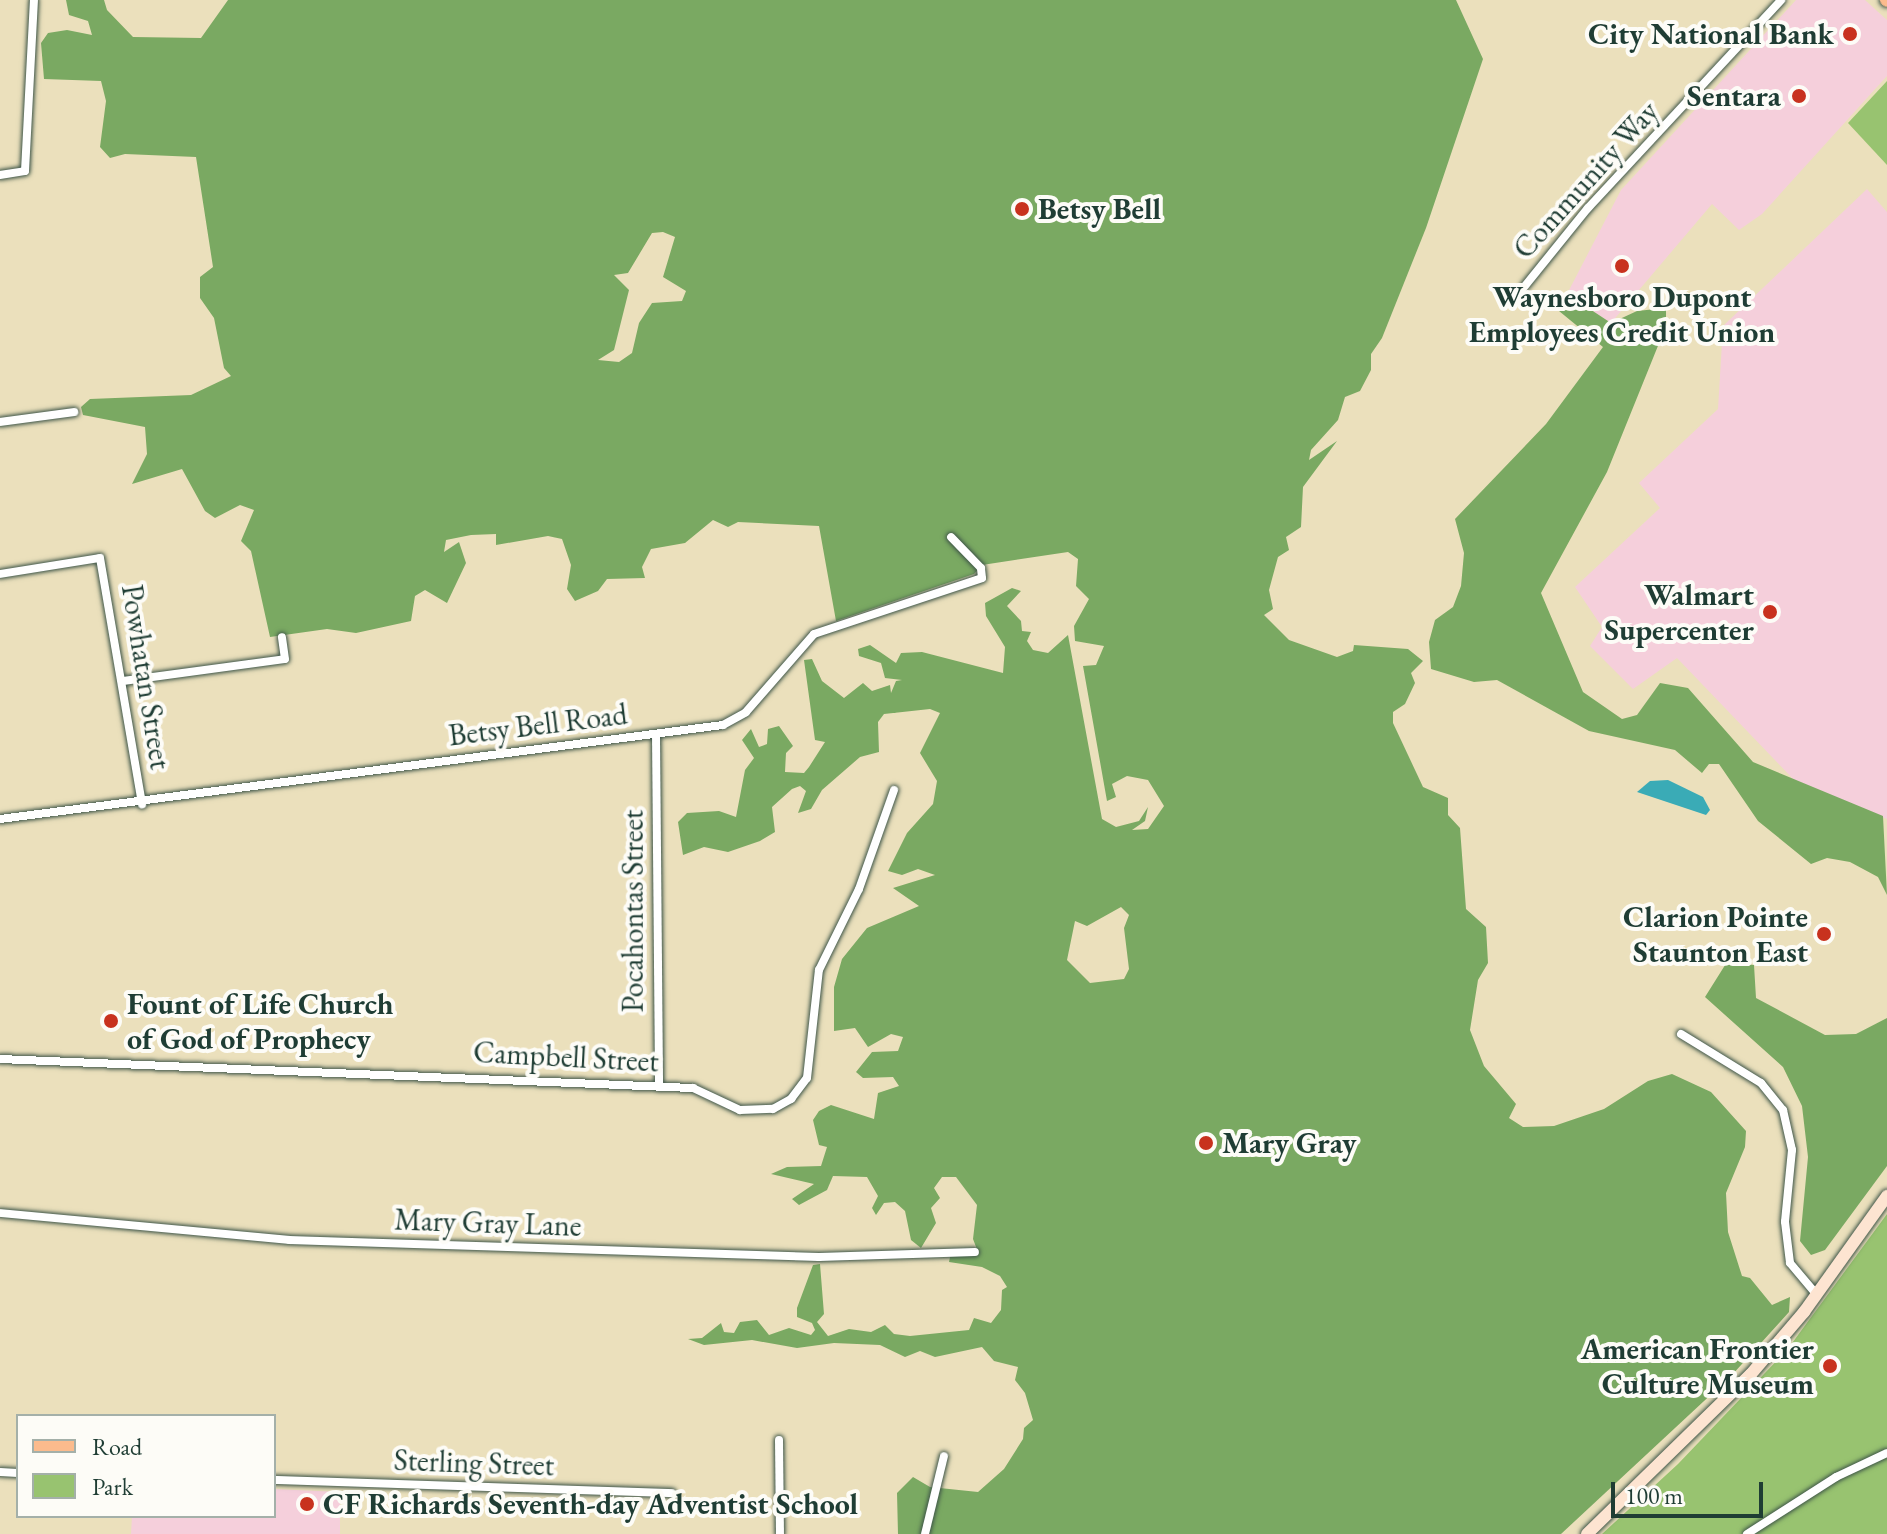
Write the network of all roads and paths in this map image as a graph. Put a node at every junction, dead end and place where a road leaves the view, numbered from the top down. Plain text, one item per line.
1 (34, 0) edge
2 (1781, 0) edge
3 (0, 175) edge
4 (1525, 286) dead end
5 (74, 412) dead end
6 (0, 422) edge
7 (951, 537) dead end
8 (0, 574) edge
9 (282, 637) dead end
10 (123, 681) junction
11 (656, 735) junction
12 (894, 790) dead end
13 (142, 804) junction
14 (0, 819) edge
15 (1681, 1034) dead end
16 (0, 1059) edge
17 (659, 1087) junction
18 (1887, 1196) edge
19 (0, 1213) edge
20 (975, 1252) dead end
21 (1817, 1295) junction
22 (779, 1440) dead end
23 (1887, 1453) edge
24 (944, 1456) dead end
25 (276, 1480) edge
26 (672, 1493) dead end
27 (780, 1534) edge
28 (925, 1534) edge
29 (1587, 1534) edge
30 (1747, 1534) edge

1 - 3 street
2 - 4 street, Community Way
5 - 6 street
7 - 11 street, Betsy Bell Road
8 - 10 street, Powhatan Street
9 - 10 street
10 - 13 street, Powhatan Street
11 - 13 street, Betsy Bell Road
11 - 17 street, Pocahontas Street
12 - 17 street, Campbell Street
13 - 14 street, Betsy Bell Road
15 - 21 street
16 - 17 street, Campbell Street
18 - 21 street
19 - 20 street, Mary Gray Lane
21 - 29 street
22 - 27 street
23 - 30 street
24 - 28 street
25 - 26 street, Sterling Street

